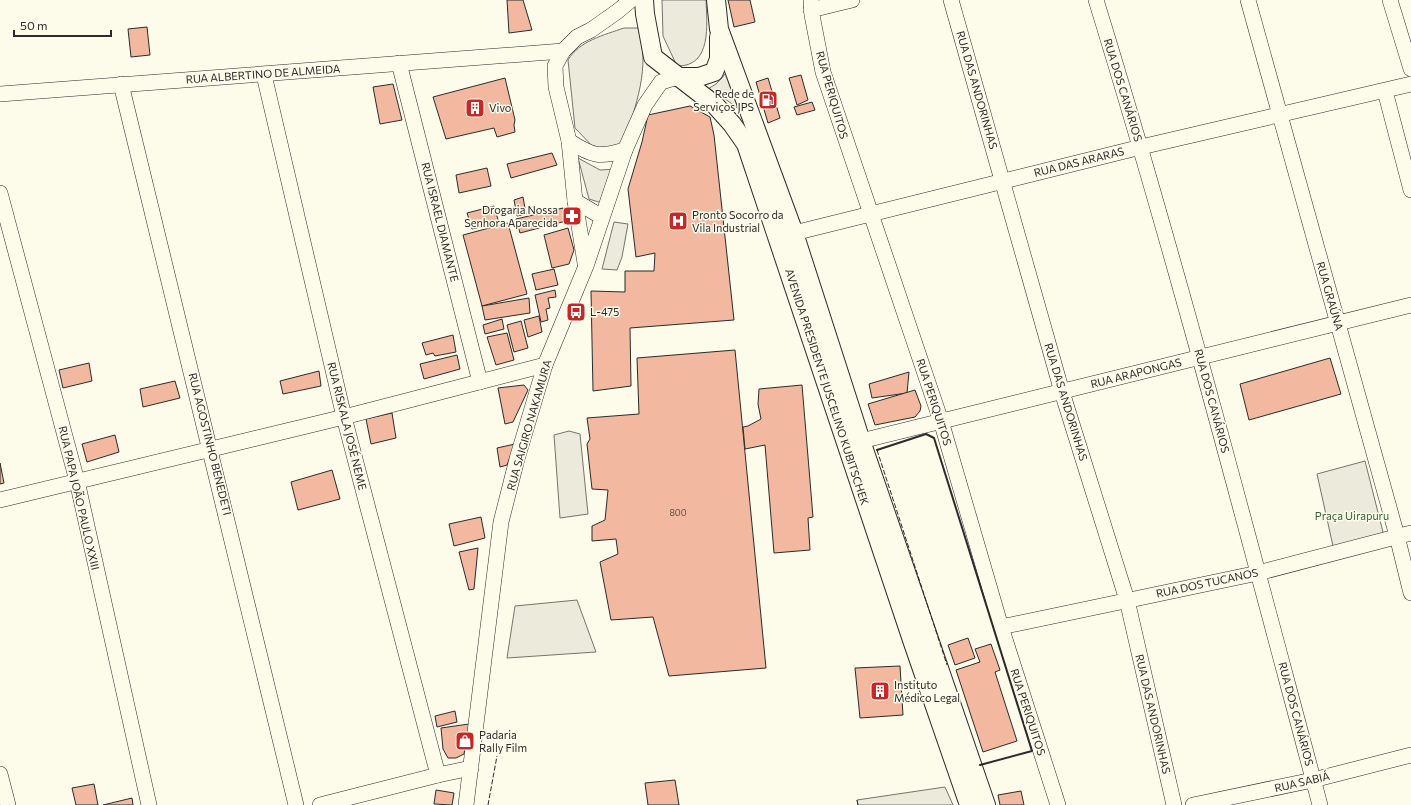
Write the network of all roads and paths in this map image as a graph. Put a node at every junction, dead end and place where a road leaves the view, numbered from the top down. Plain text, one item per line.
1 (630, 0) edge
2 (644, 0) edge
3 (716, 0) edge
4 (852, 0) edge
5 (951, 0) edge
6 (1096, 0) edge
7 (1248, 0) edge
8 (1390, 0) edge
9 (811, 5) edge
10 (719, 30) junction
11 (563, 51) junction
12 (526, 54) junction
13 (399, 63) junction
14 (555, 66) junction
15 (1411, 69) edge
16 (264, 75) junction
17 (678, 77) junction
18 (121, 84) junction
19 (1411, 84) edge
20 (1385, 91) junction
21 (0, 94) edge
22 (1278, 115) junction
23 (569, 141) junction
24 (1141, 147) junction
25 (625, 150) junction
26 (1003, 180) junction
27 (1411, 190) edge
28 (0, 193) edge
29 (575, 201) junction
30 (870, 213) junction
31 (602, 217) junction
32 (794, 233) junction
33 (586, 266) junction
34 (1411, 305) edge
35 (1338, 322) junction
36 (1200, 357) junction
37 (545, 365) junction
38 (480, 382) junction
39 (1062, 392) junction
40 (344, 417) junction
41 (941, 421) junction
42 (862, 441) junction
43 (211, 449) junction
44 (77, 481) junction
45 (0, 500) edge
46 (1404, 534) edge
47 (1258, 573) junction
48 (1411, 593) edge
49 (1127, 600) junction
50 (1001, 627) junction
51 (1411, 755) edge
52 (471, 768) junction
53 (0, 774) edge
54 (438, 774) junction
55 (1313, 780) junction
56 (8, 805) edge
57 (148, 805) edge
58 (296, 805) edge
59 (320, 805) edge
60 (466, 805) edge
61 (969, 805) edge
62 (986, 805) edge
63 (1058, 805) edge
64 (1174, 805) edge
65 (1193, 805) edge
66 (1320, 805) edge

1 - 11 street
2 - 17 main road, AVENIDA PRESIDENTE JUSCELINO KUBITSCHEK
3 - 10 main road, AVENIDA PRESIDENTE JUSCELINO KUBITSCHEK
4 - 9 street
5 - 26 street, RUA DAS ANDORINHAS
6 - 24 street, RUA DOS CANÁRIOS
7 - 22 street, RUA GRAÚNA
8 - 15 street
9 - 30 street, RUA PERIQUITOS
10 - 17 main road
10 - 32 main road, AVENIDA PRESIDENTE JUSCELINO KUBITSCHEK
11 - 12 street, RUA ALBERTINO DE ALMEIDA
11 - 14 street
12 - 13 street, RUA ALBERTINO DE ALMEIDA
12 - 14 street, RUA ALBERTINO DE ALMEIDA
13 - 16 street, RUA ALBERTINO DE ALMEIDA
13 - 38 street, RUA ISRAEL DIAMANTE
14 - 23 street
16 - 18 street, RUA ALBERTINO DE ALMEIDA
16 - 40 street, RUA RISKALA JOSÉ NEME
17 - 25 street, RUA SAIGIRO NAKAMURA
17 - 61 main road, AVENIDA PRESIDENTE JUSCELINO KUBITSCHEK
18 - 21 street, RUA ALBERTINO DE ALMEIDA
18 - 43 street, RUA AGOSTINHO BENEDETI
19 - 20 street, RUA DAS ARARAS
20 - 22 street, RUA DAS ARARAS
20 - 27 street
22 - 24 street, RUA DAS ARARAS
22 - 35 street, RUA GRAÚNA
23 - 25 street
23 - 29 street
24 - 26 street, RUA DAS ARARAS
24 - 36 street, RUA DOS CANÁRIOS
25 - 31 street, RUA SAIGIRO NAKAMURA
26 - 30 street, RUA DAS ARARAS
26 - 39 street, RUA DAS ANDORINHAS
28 - 44 street, RUA PAPA JOÃO PAULO XXIII
29 - 31 street
29 - 33 street
30 - 32 street, RUA DAS ARARAS
30 - 41 street, RUA PERIQUITOS
31 - 33 street, RUA SAIGIRO NAKAMURA
32 - 42 main road, AVENIDA PRESIDENTE JUSCELINO KUBITSCHEK
33 - 37 street, RUA SAIGIRO NAKAMURA
34 - 35 street, RUA ARAPONGAS
35 - 36 street, RUA ARAPONGAS
35 - 46 street, RUA GRAÚNA
36 - 39 street, RUA ARAPONGAS
36 - 47 street, RUA DOS CANÁRIOS
37 - 38 street
37 - 52 street, RUA SAIGIRO NAKAMURA
38 - 40 street
39 - 41 street, RUA ARAPONGAS
39 - 49 street, RUA DAS ANDORINHAS
40 - 43 street
40 - 54 street, RUA RISKALA JOSÉ NEME
41 - 42 street, RUA ARAPONGAS
41 - 50 street, RUA PERIQUITOS
42 - 62 main road, AVENIDA PRESIDENTE JUSCELINO KUBITSCHEK
43 - 44 street
43 - 58 street, RUA AGOSTINHO BENEDETI
44 - 45 street
44 - 57 street, RUA PAPA JOÃO PAULO XXIII
46 - 47 street, RUA DOS TUCANOS
46 - 48 street, RUA GRAÚNA
47 - 49 street, RUA DOS TUCANOS
47 - 55 street, RUA DOS CANÁRIOS
49 - 50 street, RUA DOS TUCANOS
49 - 64 street, RUA DAS ANDORINHAS
50 - 63 street, RUA PERIQUITOS
51 - 55 street, RUA SABIÁ
52 - 54 street
52 - 60 street, RUA SAIGIRO NAKAMURA
53 - 56 street
54 - 59 street
55 - 65 street, RUA SABIÁ
55 - 66 street, RUA DOS CANÁRIOS

